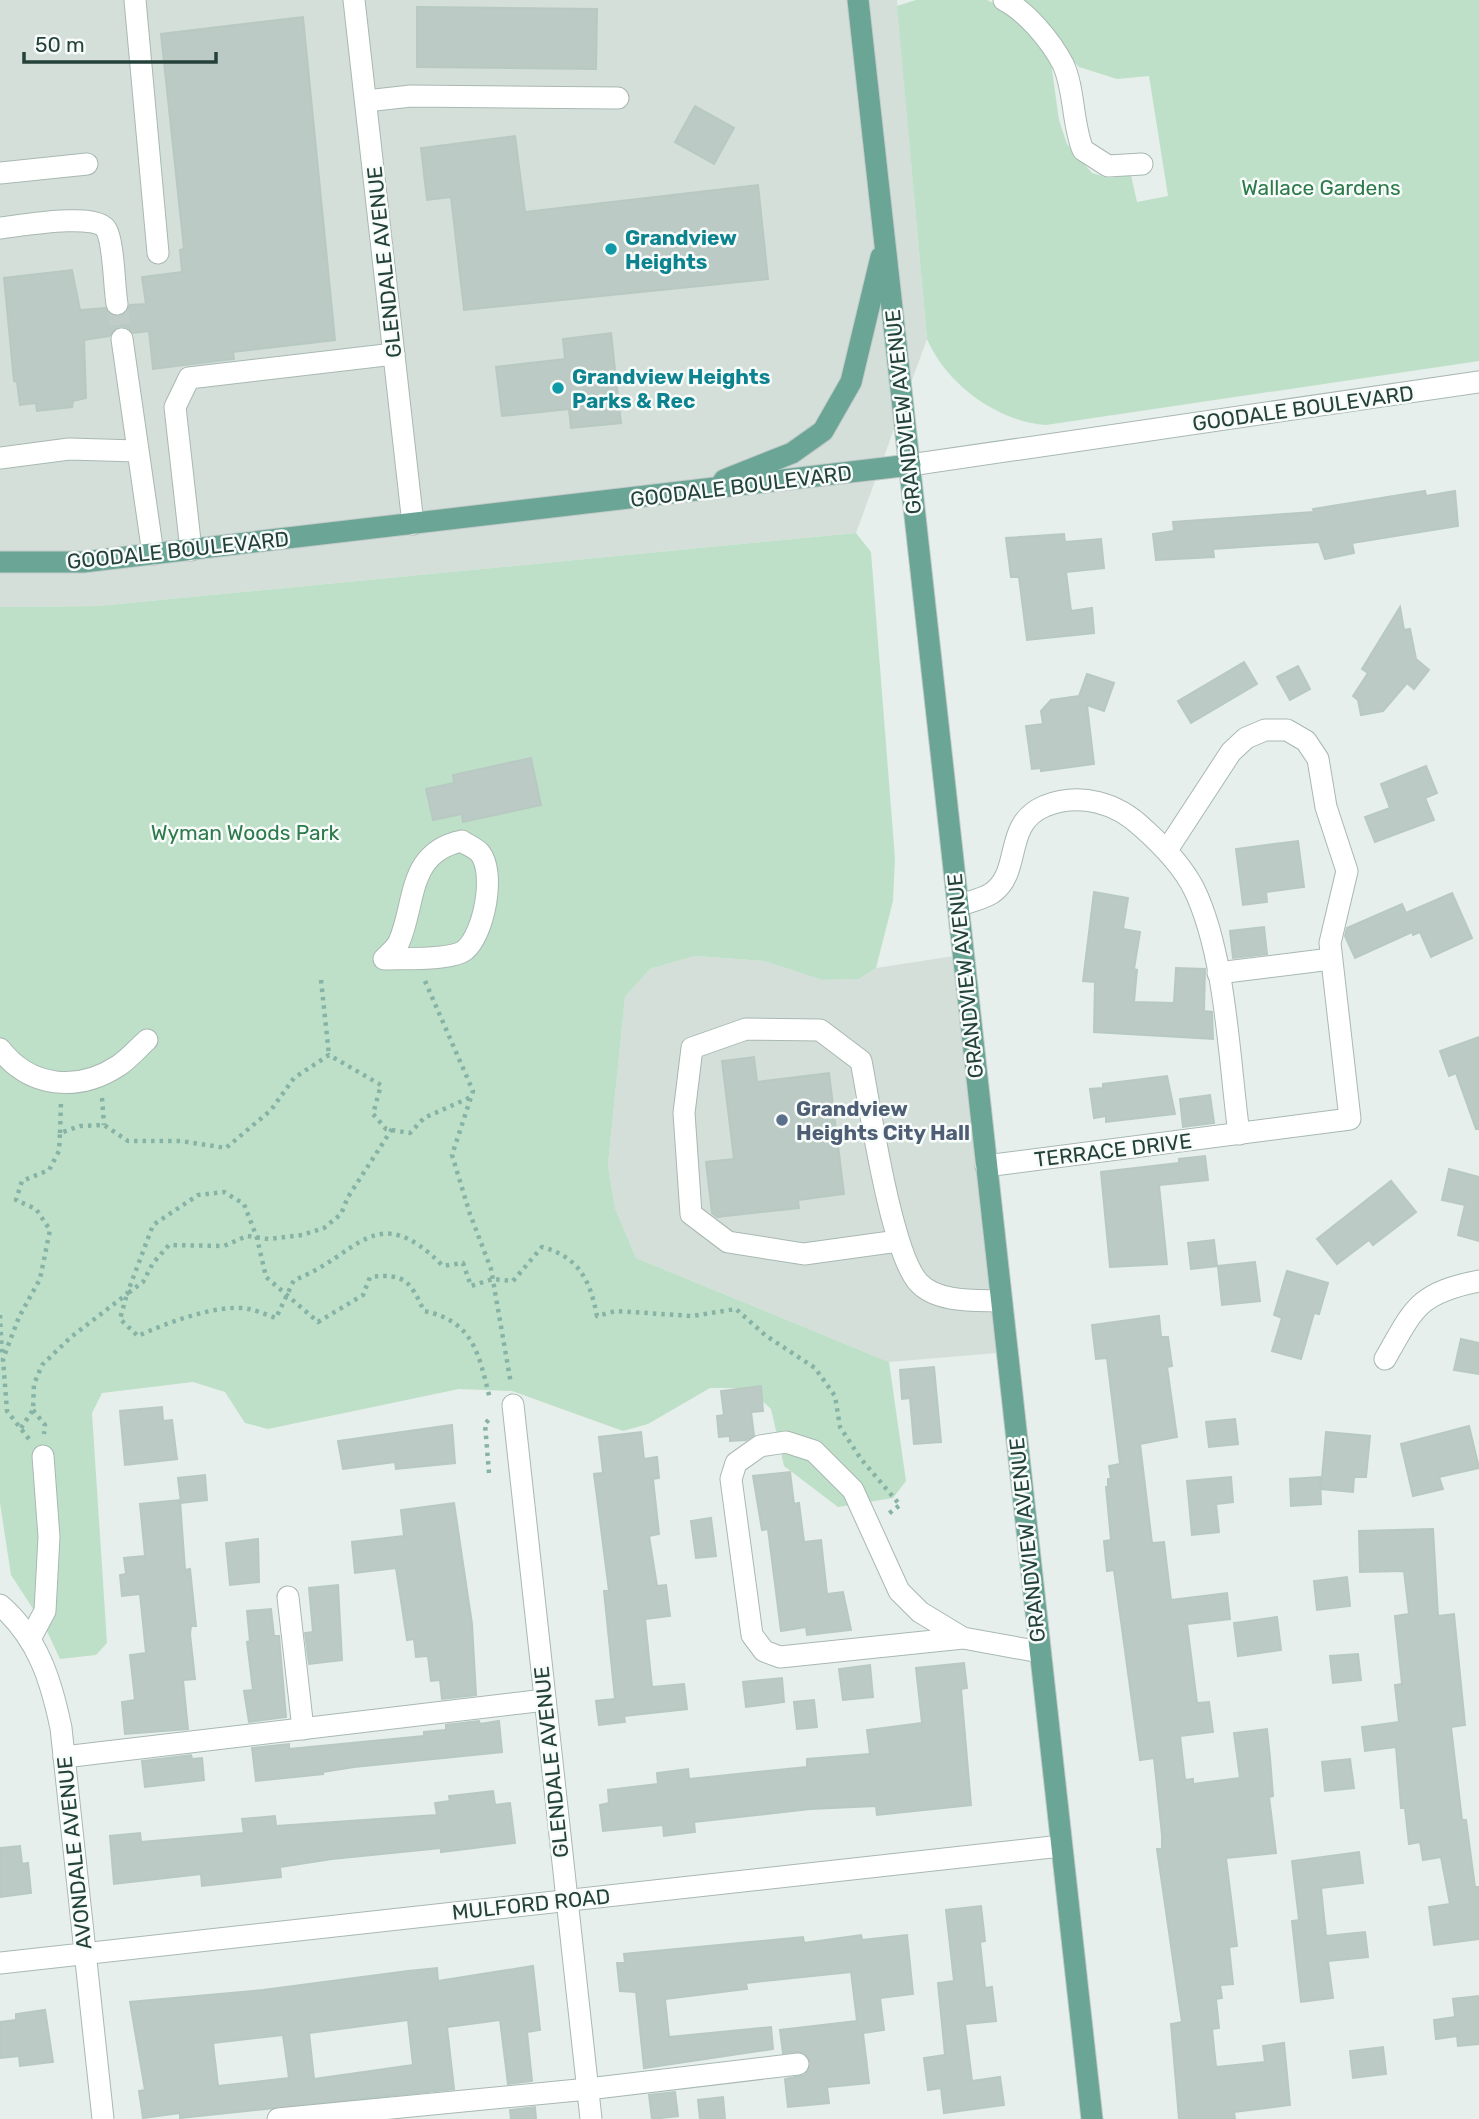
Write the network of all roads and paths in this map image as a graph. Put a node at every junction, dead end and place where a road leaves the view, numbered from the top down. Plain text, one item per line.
1 (135, 0) edge
2 (354, 0) edge
3 (858, 0) edge
4 (1004, 0) edge
5 (618, 98) dead end
6 (366, 101) junction
7 (87, 164) dead end
8 (1142, 164) dead end
9 (0, 173) edge
10 (0, 228) edge
11 (884, 248) junction
12 (158, 253) dead end
13 (117, 304) tunnel mouth
14 (122, 339) tunnel mouth
15 (394, 354) junction
16 (1479, 382) edge
17 (137, 451) junction
18 (0, 458) edge
19 (910, 465) junction
20 (677, 494) junction
21 (413, 524) junction
22 (191, 550) junction
23 (153, 554) junction
24 (0, 562) edge
25 (1167, 850) junction
26 (958, 906) junction
27 (416, 957) junction
28 (1331, 959) junction
29 (1218, 973) junction
30 (321, 981) dead end
31 (147, 1040) dead end
32 (0, 1049) edge
33 (328, 1055) junction
34 (471, 1097) junction
35 (392, 1129) junction
36 (1239, 1134) junction
37 (986, 1166) junction
38 (257, 1238) junction
39 (898, 1241) junction
40 (493, 1279) junction
41 (1479, 1281) edge
42 (127, 1294) junction
43 (286, 1296) junction
44 (1001, 1301) junction
45 (0, 1315) edge
46 (3, 1359) junction
47 (1385, 1359) dead end
48 (506, 1400) junction
49 (21, 1428) junction
50 (43, 1456) joint
51 (900, 1505) dead end
52 (288, 1597) dead end
53 (0, 1605) edge
54 (964, 1638) junction
55 (30, 1639) junction
56 (1040, 1652) junction
57 (545, 1700) junction
58 (303, 1729) junction
59 (64, 1757) junction
60 (1062, 1846) junction
61 (566, 1900) junction
62 (85, 1954) junction
63 (0, 1963) edge
64 (799, 2064) dead end
65 (588, 2089) junction
66 (103, 2119) edge
67 (278, 2119) edge
68 (591, 2119) edge
69 (1092, 2119) edge

1 - 12 street
2 - 6 street, GLENDALE AVENUE
3 - 11 main road, GRANDVIEW AVENUE
4 - 8 street
5 - 6 street
6 - 15 street, GLENDALE AVENUE
7 - 9 street
10 - 13 street
11 - 19 main road, GRANDVIEW AVENUE
11 - 20 main road
14 - 17 street
15 - 21 street, GLENDALE AVENUE
15 - 22 street
16 - 19 street, GOODALE BOULEVARD
17 - 18 street
17 - 23 street
19 - 20 main road, GOODALE BOULEVARD
19 - 26 main road, GRANDVIEW AVENUE
20 - 21 main road, GOODALE BOULEVARD
21 - 22 main road, GOODALE BOULEVARD
22 - 23 main road, GOODALE BOULEVARD
23 - 24 main road, GOODALE BOULEVARD
25 - 26 street
25 - 28 street, TERRACE DRIVE
25 - 29 street
26 - 37 main road, GRANDVIEW AVENUE
27 - 27 street
27 - 34 path
28 - 29 street
28 - 36 street, TERRACE DRIVE
29 - 36 street
30 - 33 path
31 - 32 street
33 - 35 path
33 - 46 path
34 - 35 path
34 - 40 path
35 - 38 path
36 - 37 street, TERRACE DRIVE
37 - 44 main road, GRANDVIEW AVENUE
38 - 42 path
38 - 42 path
38 - 43 path
39 - 39 street
39 - 44 street
40 - 43 path
40 - 48 path
40 - 51 path
41 - 47 street
42 - 43 path
42 - 49 path
43 - 48 path
44 - 56 main road, GRANDVIEW AVENUE
45 - 46 path
46 - 49 path
48 - 57 street, GLENDALE AVENUE
49 - 50 path
50 - 55 street
52 - 58 street
53 - 55 street, AVONDALE AVENUE
54 - 54 street
54 - 56 street
55 - 59 street, AVONDALE AVENUE
56 - 60 main road, GRANDVIEW AVENUE
57 - 58 street
57 - 61 street, GLENDALE AVENUE
58 - 59 street
59 - 62 street, AVONDALE AVENUE
60 - 61 street, MULFORD ROAD
60 - 69 main road, GRANDVIEW AVENUE
61 - 62 street, MULFORD ROAD
61 - 65 street, GLENDALE AVENUE
62 - 63 street, MULFORD ROAD
62 - 66 street, AVONDALE AVENUE
64 - 65 street
65 - 67 street
65 - 68 street, GLENDALE AVENUE

